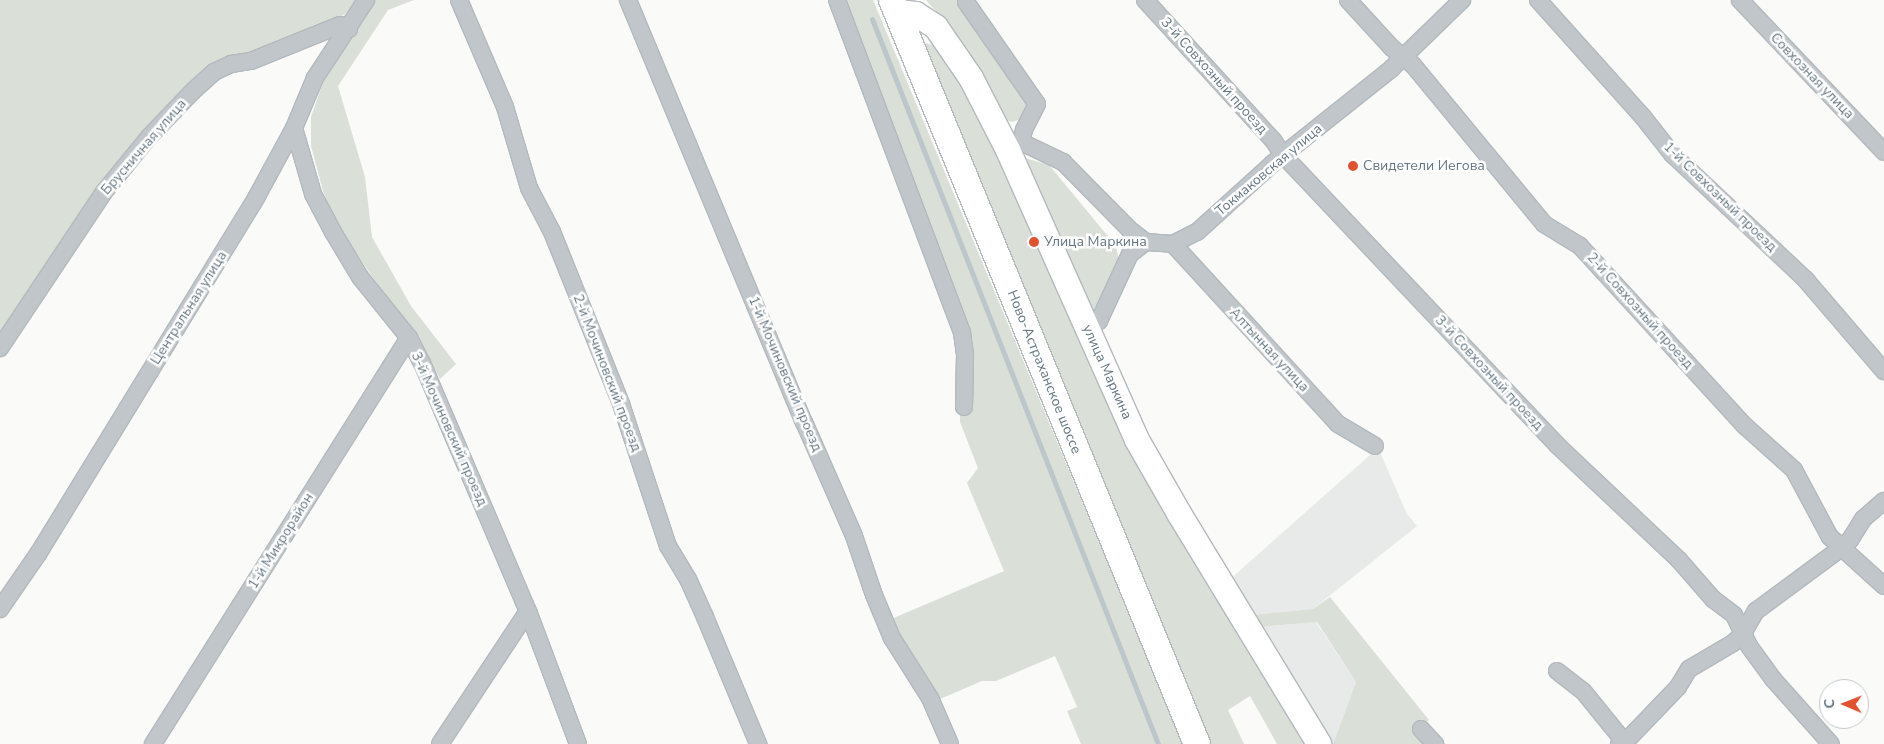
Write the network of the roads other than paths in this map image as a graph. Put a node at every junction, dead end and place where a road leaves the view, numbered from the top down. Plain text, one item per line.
1 (366, 0) edge
2 (459, 0) edge
3 (628, 0) edge
4 (837, 0) edge
5 (1145, 0) edge
6 (1348, 0) edge
7 (1462, 0) edge
8 (1538, 0) edge
9 (1740, 0) edge
10 (966, 2) dead end
11 (896, 9) edge
12 (349, 29) junction
13 (1402, 58) junction
14 (294, 128) junction
15 (1015, 146) junction
16 (1884, 152) edge
17 (1283, 154) junction
18 (1146, 242) junction
19 (1173, 244) junction
20 (1088, 330) junction
21 (409, 338) junction
22 (0, 348) edge
23 (1884, 371) edge
24 (964, 407) dead end
25 (1374, 446) dead end
26 (1884, 500) edge
27 (1841, 548) junction
28 (1884, 586) edge
29 (0, 609) edge
30 (528, 611) junction
31 (1742, 635) junction
32 (1557, 671) dead end
33 (1421, 729) dead end
34 (1623, 743) edge
35 (153, 744) edge
36 (440, 744) edge
37 (578, 744) edge
38 (758, 744) edge
39 (950, 744) edge
40 (1196, 744) edge
41 (1319, 744) edge
42 (1435, 744) edge
43 (1831, 744) edge

1 - 12 street, Центральная улица
2 - 38 street, 2-й Мочиновский проезд
3 - 39 street, 1-й Мочиновский проезд
4 - 24 street
5 - 17 street, 3-й Совхозный проезд
6 - 13 street, 2-й Совхозный проезд
7 - 13 street, Токмаковская улица
8 - 23 street, 1-й Совхозный проезд
9 - 16 street, Совхозная улица
10 - 15 street
11 - 15 street, улица Маркина
11 - 40 main road, Ново-Астраханское шоссе
12 - 14 street, Центральная улица
12 - 22 street, Брусничная улица
13 - 17 street, Токмаковская улица
13 - 27 street, 2-й Совхозный проезд
14 - 21 street, 3-й Мочиновский проезд
14 - 29 street, Центральная улица
15 - 18 street
15 - 20 street, улица Маркина
17 - 19 street, Токмаковская улица
17 - 31 street, 3-й Совхозный проезд
18 - 19 street
18 - 20 street
19 - 25 street, Алтынная улица
20 - 41 street, улица Маркина
21 - 30 street, 3-й Мочиновский проезд
21 - 35 street, 1-й Микрорайон
26 - 27 street
27 - 28 street, 2-й Совхозный проезд
27 - 31 street
30 - 36 street
30 - 37 street, 3-й Мочиновский проезд
31 - 34 street
31 - 43 street, 3-й Совхозный проезд
32 - 34 street
33 - 42 street

